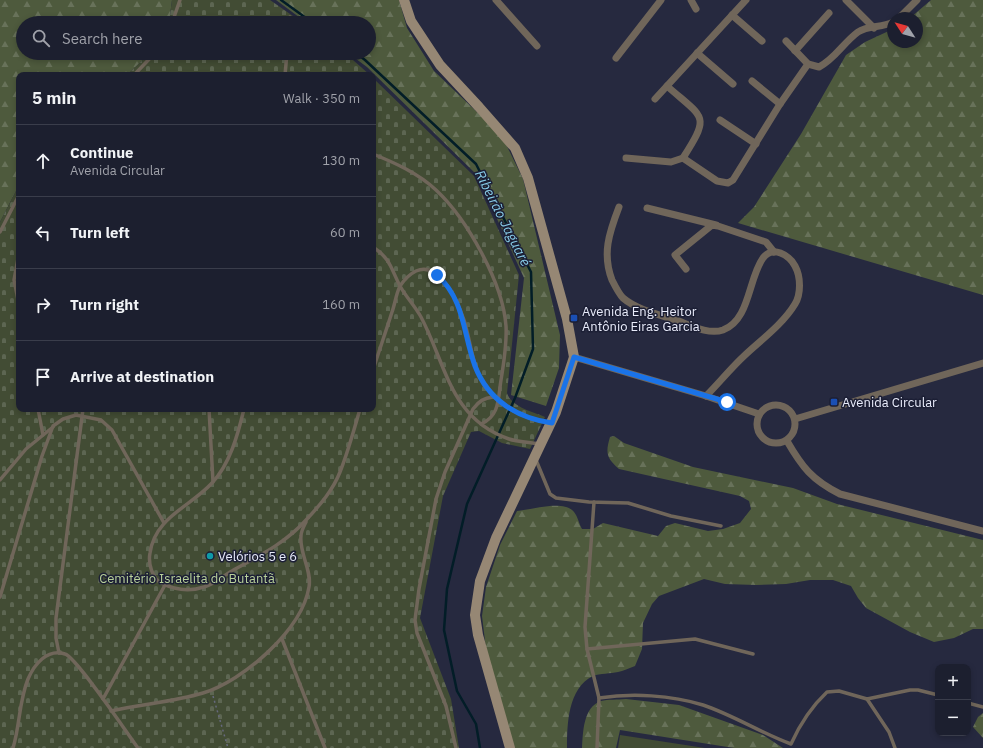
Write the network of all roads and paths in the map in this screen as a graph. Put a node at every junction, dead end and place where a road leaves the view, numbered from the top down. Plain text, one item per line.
1 (180, 0) edge
2 (404, 0) edge
3 (496, 0) edge
4 (662, 0) edge
5 (691, 0) edge
6 (746, 0) edge
7 (846, 0) edge
8 (917, 0) edge
9 (696, 9) dead end
10 (905, 12) edge
11 (828, 13) dead end
12 (732, 15) junction
13 (174, 16) edge
14 (887, 24) edge
15 (874, 28) junction
16 (762, 41) dead end
17 (786, 41) dead end
18 (537, 46) dead end
19 (795, 51) junction
20 (697, 53) junction
21 (616, 58) dead end
22 (148, 60) edge
23 (286, 60) edge
24 (808, 64) junction
25 (137, 72) edge
26 (285, 72) edge
27 (752, 81) dead end
28 (733, 84) dead end
29 (667, 86) junction
30 (655, 99) dead end
31 (780, 104) junction
32 (720, 120) dead end
33 (756, 144) junction
34 (376, 155) edge
35 (626, 158) dead end
36 (683, 158) junction
37 (16, 201) edge
38 (619, 208) dead end
39 (647, 208) dead end
40 (716, 225) junction
41 (0, 232) edge
42 (376, 249) edge
43 (774, 252) junction
44 (16, 265) edge
45 (686, 269) dead end
46 (400, 286) junction
47 (16, 290) edge
48 (574, 357) junction
49 (376, 361) edge
50 (983, 363) edge
51 (493, 396) junction
52 (706, 396) junction
53 (498, 402) junction
54 (39, 412) edge
55 (83, 412) edge
56 (209, 412) edge
57 (243, 412) edge
58 (359, 412) edge
59 (759, 414) junction
60 (82, 416) junction
61 (471, 417) junction
62 (795, 419) junction
63 (552, 423) junction
64 (481, 424) junction
65 (54, 426) junction
66 (43, 435) junction
67 (787, 441) junction
68 (541, 444) junction
69 (535, 457) junction
70 (0, 480) edge
71 (213, 483) junction
72 (594, 502) junction
73 (306, 520) junction
74 (164, 523) junction
75 (721, 526) dead end
76 (983, 531) edge
77 (165, 585) junction
78 (0, 598) edge
79 (282, 639) junction
80 (587, 649) junction
81 (59, 653) junction
82 (753, 654) dead end
83 (212, 690) junction
84 (935, 694) edge
85 (599, 698) junction
86 (103, 699) junction
87 (867, 699) junction
88 (971, 704) edge
89 (983, 707) edge
90 (111, 711) junction
91 (791, 744) junction
92 (13, 748) edge
93 (138, 748) edge
94 (228, 748) edge
95 (325, 748) edge
96 (456, 748) edge
97 (510, 748) edge
98 (597, 748) edge
99 (794, 748) edge
100 (896, 748) edge

1 - 13 lane
2 - 48 main road
3 - 18 street
4 - 21 street
5 - 9 street
6 - 12 street
7 - 15 street
8 - 10 street
11 - 19 street
12 - 16 street
12 - 20 street
14 - 15 street
15 - 24 street
17 - 19 street
19 - 24 street
20 - 28 street
20 - 29 street
22 - 25 lane
23 - 26 lane
24 - 31 street
27 - 31 street
29 - 30 street
29 - 36 street
31 - 33 street
32 - 33 street
33 - 36 street
34 - 53 lane
35 - 36 street
37 - 41 lane
38 - 43 street
39 - 40 street
40 - 43 street
40 - 45 street
42 - 46 lane
43 - 52 street
44 - 47 lane
46 - 49 lane
46 - 51 lane
46 - 61 lane
48 - 52 street
48 - 63 main road
50 - 62 street
51 - 53 lane
51 - 61 lane
52 - 59 street
53 - 63 lane
53 - 64 lane
54 - 66 lane
55 - 60 lane
56 - 71 lane
57 - 71 lane
58 - 73 lane
59 - 62 street
59 - 67 street
60 - 65 lane
60 - 74 lane
60 - 81 lane
61 - 64 lane
61 - 96 lane
62 - 67 street
63 - 68 main road
64 - 68 lane
65 - 66 lane
65 - 78 lane
66 - 70 lane
67 - 76 street
68 - 69 main road
69 - 72 lane
69 - 97 main road
71 - 74 lane
72 - 75 lane
72 - 80 lane
73 - 77 lane
73 - 79 lane
74 - 77 lane
77 - 86 lane
79 - 83 lane
79 - 95 lane
80 - 82 lane
80 - 85 lane
81 - 86 lane
81 - 92 lane
83 - 90 lane
83 - 94 path
84 - 87 lane
85 - 91 lane
85 - 98 lane
86 - 90 lane
87 - 91 lane
87 - 100 lane
88 - 89 lane
90 - 93 lane
91 - 99 lane

